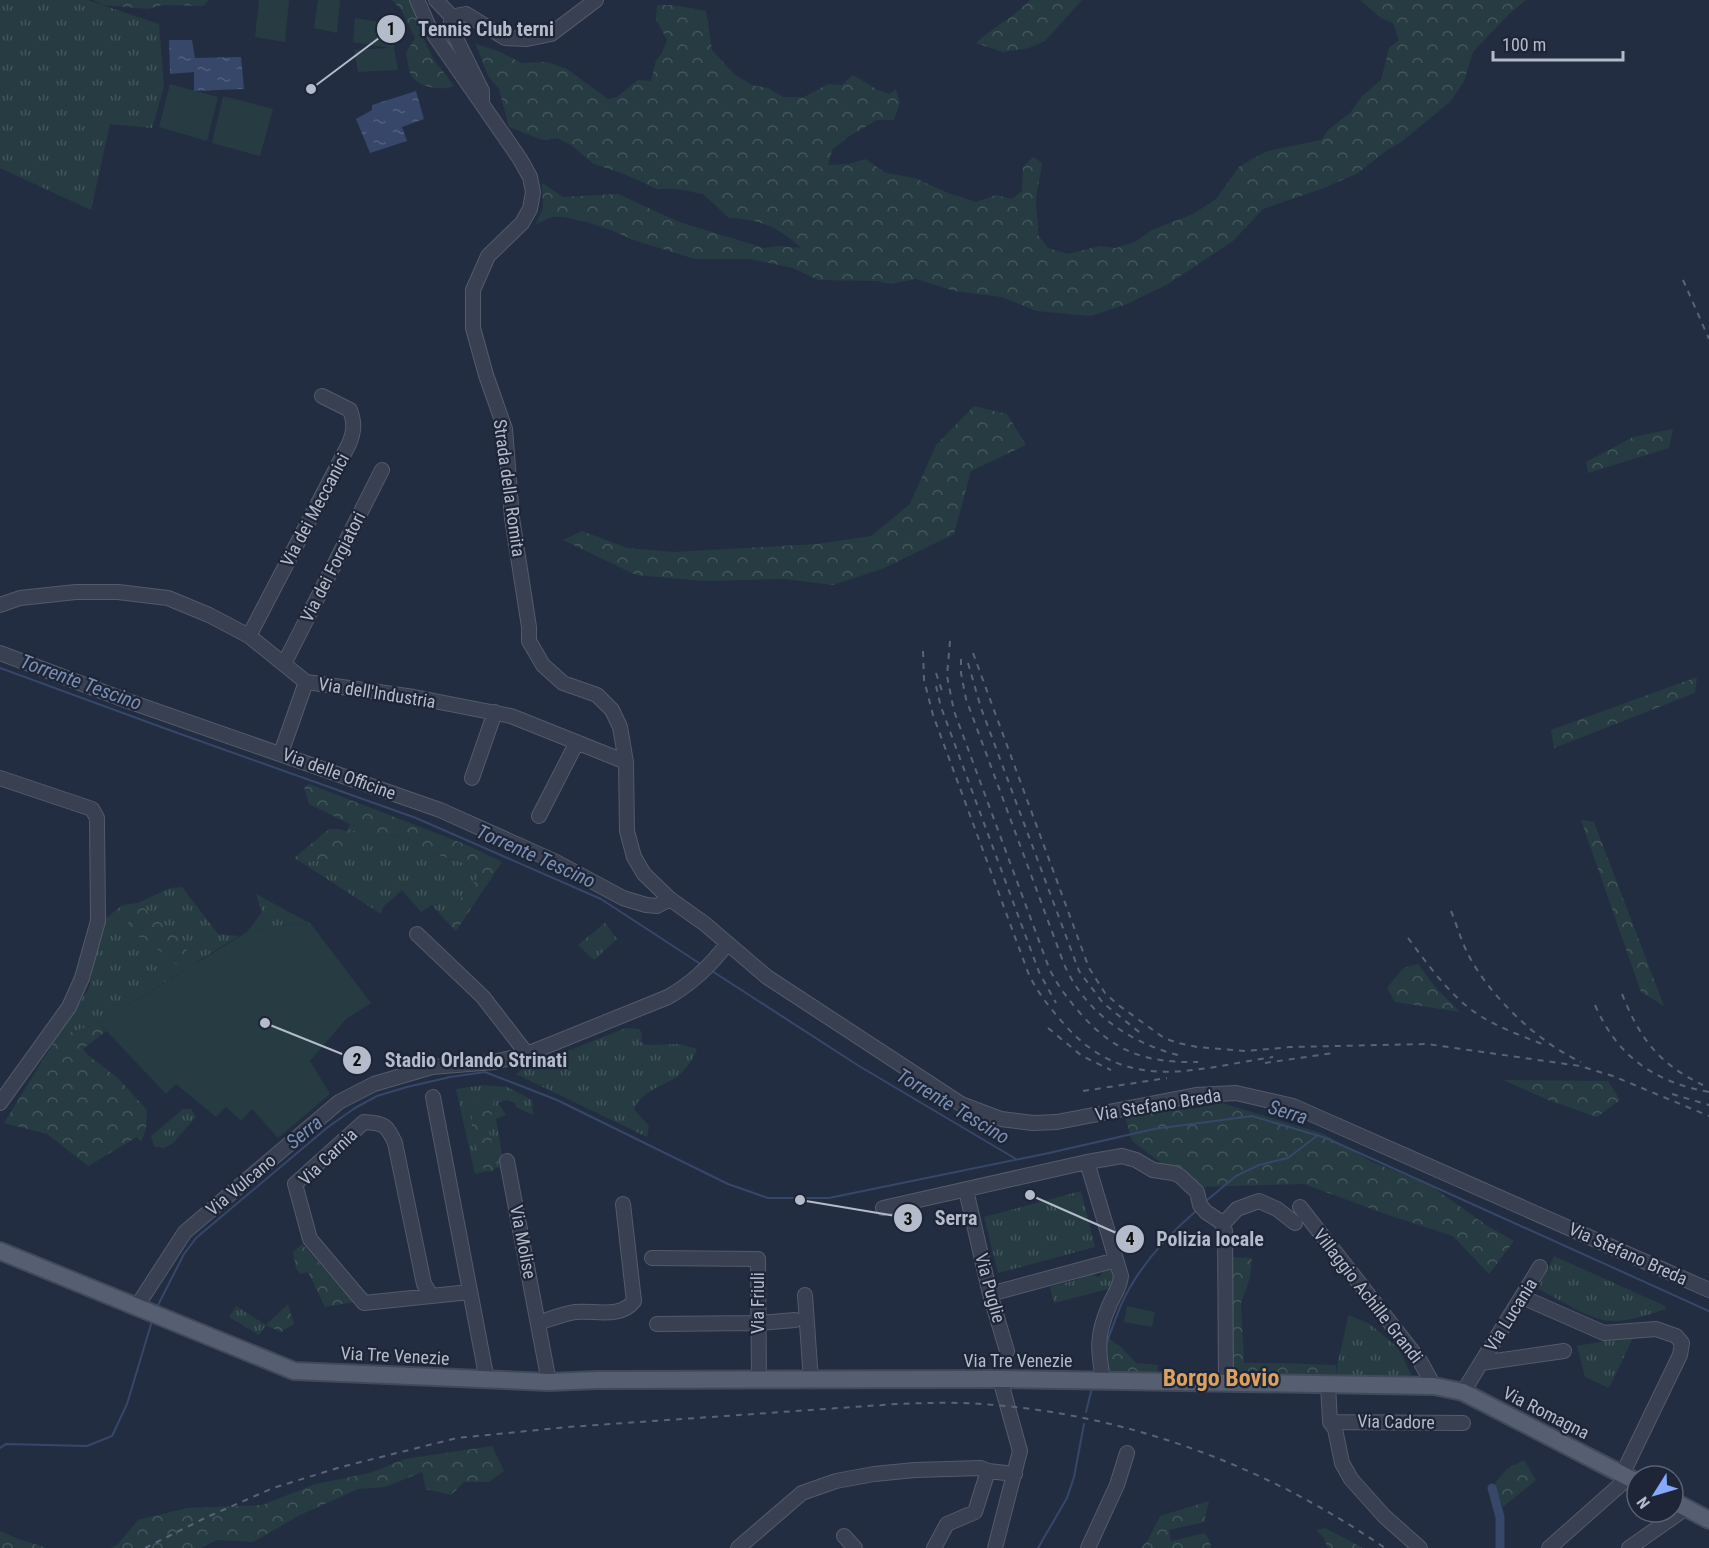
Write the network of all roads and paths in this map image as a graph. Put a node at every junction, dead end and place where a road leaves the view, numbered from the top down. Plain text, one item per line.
1 (417, 0) edge
2 (436, 0) edge
3 (596, 0) edge
4 (453, 18) junction
5 (482, 106) junction
6 (322, 396) dead end
7 (382, 470) dead end
8 (0, 605) edge
9 (249, 636) junction
10 (0, 653) edge
11 (284, 664) junction
12 (306, 682) junction
13 (495, 712) junction
14 (577, 742) junction
15 (281, 753) junction
16 (626, 762) junction
17 (0, 778) edge
18 (472, 778) dead end
19 (539, 816) dead end
20 (670, 899) junction
21 (417, 934) dead end
22 (727, 944) junction
23 (527, 1054) junction
24 (433, 1097) dead end
25 (0, 1103) edge
26 (507, 1161) dead end
27 (1088, 1162) junction
28 (966, 1190) junction
29 (622, 1204) dead end
30 (1300, 1207) dead end
31 (883, 1208) dead end
32 (1295, 1223) dead end
33 (1222, 1225) junction
34 (0, 1251) edge
35 (652, 1258) dead end
36 (1116, 1260) junction
37 (1540, 1267) dead end
38 (1709, 1290) edge
39 (470, 1292) junction
40 (990, 1294) junction
41 (431, 1295) junction
42 (805, 1295) dead end
43 (1522, 1296) junction
44 (142, 1308) junction
45 (795, 1320) dead end
46 (538, 1323) junction
47 (758, 1323) junction
48 (657, 1324) dead end
49 (1007, 1351) dead end
50 (1564, 1351) dead end
51 (1481, 1363) junction
52 (1000, 1379) junction
53 (487, 1380) junction
54 (759, 1380) junction
55 (1103, 1380) junction
56 (811, 1381) junction
57 (549, 1382) junction
58 (1226, 1382) junction
59 (1328, 1384) junction
60 (1434, 1386) junction
61 (1463, 1392) junction
62 (1330, 1422) junction
63 (1463, 1423) dead end
64 (1127, 1453) dead end
65 (1635, 1464) edge
66 (988, 1471) junction
67 (1015, 1474) junction
68 (1625, 1476) edge
69 (1625, 1482) edge
70 (1685, 1508) edge
71 (1709, 1520) edge
72 (1657, 1524) edge
73 (844, 1536) dead end
74 (754, 1543) edge
75 (738, 1548) edge
76 (855, 1548) edge
77 (934, 1548) edge
78 (995, 1548) edge
79 (1088, 1548) edge
80 (1420, 1548) edge
81 (1549, 1548) edge
82 (1629, 1548) edge

1 - 5 street, Strada della Romita
2 - 4 street
3 - 4 street
4 - 5 street
5 - 16 street, Strada della Romita
6 - 9 street, Via dei Meccanici
7 - 11 street, Via dei Forgiatori
8 - 9 street, Via dell'Industria
9 - 11 street, Via dell'Industria
10 - 15 street, Via delle Officine
11 - 12 street, Via dell'Industria
12 - 13 street, Via dell'Industria
12 - 15 street
13 - 14 street, Via dell'Industria
13 - 18 street
14 - 16 street, Via dell'Industria
14 - 19 street
15 - 20 street, Via delle Officine
16 - 20 street, Strada della Romita
17 - 25 street
20 - 22 street, Strada della Romita
21 - 23 street
22 - 23 street, Via Vulcano
22 - 38 street, Via Stefano Breda
23 - 44 street, Via Vulcano
24 - 39 street
26 - 46 street, Via Molise
27 - 28 street
27 - 33 street
27 - 36 street
28 - 31 street
28 - 40 street, Via Puglie
29 - 46 street
30 - 60 street, Villaggio Achille Grandi
32 - 33 street
33 - 58 street
34 - 44 main road, Via Tre Venezie
35 - 47 street, Via Friuli
36 - 40 street
36 - 55 street
37 - 43 street, Via Lucania
39 - 41 street, Via Carnia
39 - 53 street
40 - 49 street, Via Puglie
41 - 41 street, Via Carnia
42 - 56 street
43 - 51 street, Via Lucania
43 - 65 street
44 - 53 main road, Via Tre Venezie
45 - 47 street
46 - 57 street, Via Molise
47 - 48 street
47 - 54 street, Via Friuli
50 - 51 street, Via Lucania
51 - 61 street, Via Lucania
52 - 55 main road, Via Tre Venezie
52 - 56 main road, Via Tre Venezie
52 - 67 street
53 - 57 main road, Via Tre Venezie
54 - 56 main road, Via Tre Venezie
54 - 57 main road, Via Tre Venezie
55 - 58 main road, Via Tre Venezie
58 - 59 main road, Via Tre Venezie
59 - 60 main road, Via Tre Venezie
59 - 62 street, Via Cadore
60 - 61 main road, Via Romagna
61 - 68 main road, Via Romagna
62 - 63 street, Via Cadore
62 - 80 street, Via Cadore
64 - 79 street
66 - 67 street
66 - 74 street
66 - 77 street
67 - 78 street
69 - 81 street
70 - 71 main road
72 - 82 street
73 - 76 street
74 - 75 street

